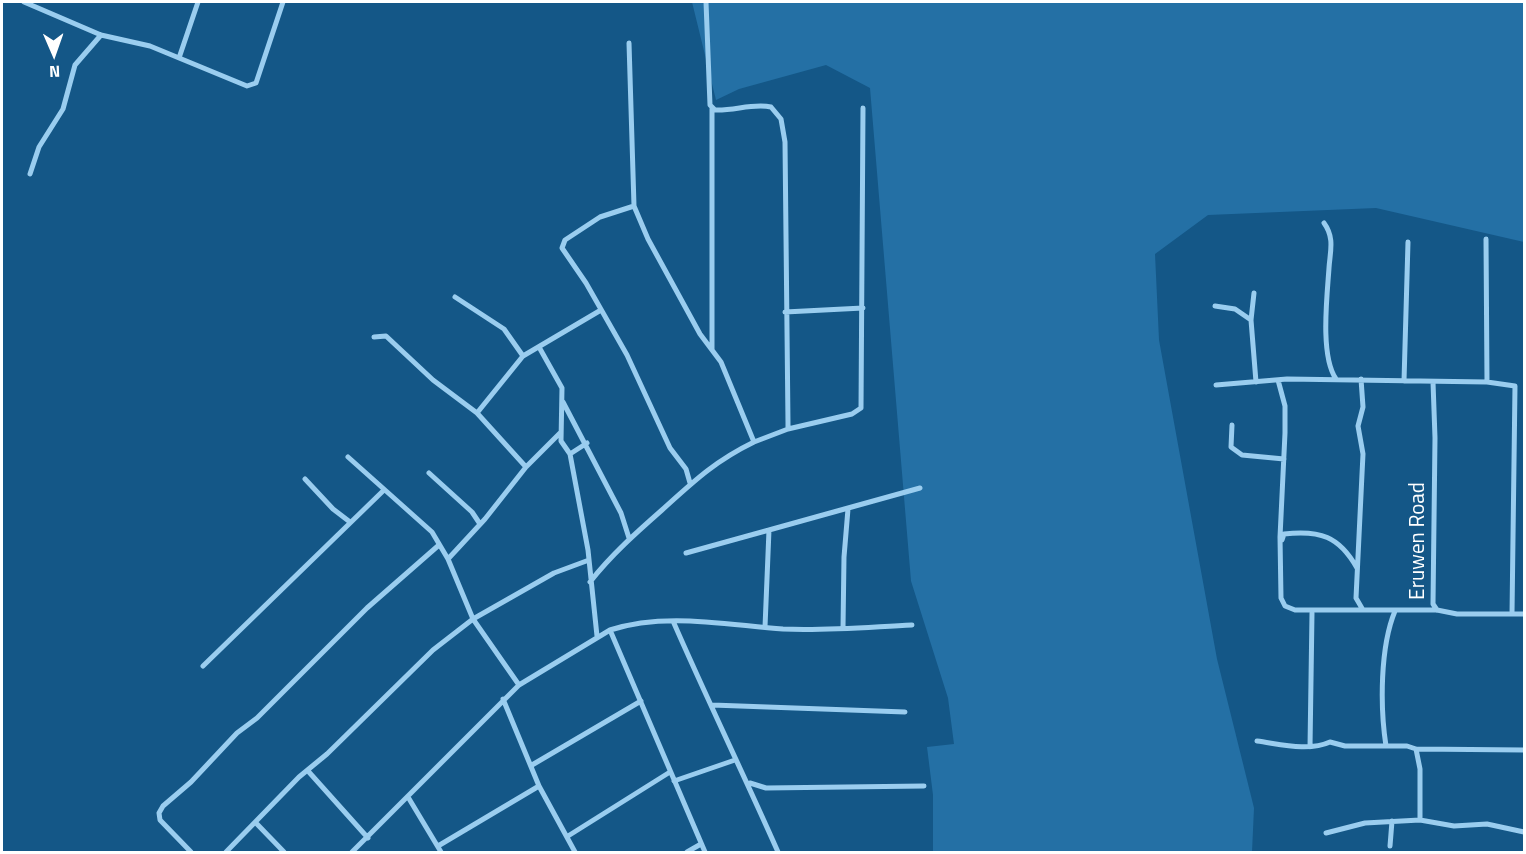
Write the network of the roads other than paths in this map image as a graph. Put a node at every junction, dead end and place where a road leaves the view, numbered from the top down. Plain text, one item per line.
1 (24, 2) edge
2 (198, 2) edge
3 (283, 2) edge
4 (706, 2) edge
5 (38, 4) edge
6 (101, 35) junction
7 (629, 43) dead end
8 (179, 58) junction
9 (712, 108) junction
10 (863, 108) dead end
11 (30, 174) dead end
12 (634, 206) junction
13 (1324, 224) dead end
14 (1486, 239) dead end
15 (1408, 242) dead end
16 (1254, 294) dead end
17 (455, 297) dead end
18 (1215, 306) dead end
19 (863, 308) junction
20 (601, 310) junction
21 (785, 312) junction
22 (1251, 320) junction
23 (374, 336) dead end
24 (539, 348) junction
25 (712, 349) junction
26 (523, 356) junction
27 (1336, 379) junction
28 (1278, 380) junction
29 (1361, 380) junction
30 (1404, 381) junction
31 (1257, 382) junction
32 (1432, 382) junction
33 (1486, 382) junction
34 (1216, 385) dead end
35 (562, 400) junction
36 (477, 413) junction
37 (1232, 425) dead end
38 (788, 429) junction
39 (560, 433) junction
40 (754, 442) junction
41 (587, 443) junction
42 (570, 454) junction
43 (348, 457) dead end
44 (1284, 459) junction
45 (526, 467) junction
46 (429, 473) dead end
47 (305, 479) dead end
48 (690, 483) junction
49 (920, 488) dead end
50 (383, 491) junction
51 (848, 508) junction
52 (350, 522) junction
53 (480, 524) junction
54 (769, 530) junction
55 (629, 538) junction
56 (1281, 542) junction
57 (439, 545) junction
58 (686, 553) dead end
59 (448, 559) junction
60 (589, 560) junction
61 (1357, 568) junction
62 (590, 582) junction
63 (1363, 610) junction
64 (1437, 610) junction
65 (1395, 611) junction
66 (1312, 613) dead end
67 (1512, 614) junction
68 (1524, 614) edge
69 (473, 619) junction
70 (673, 621) junction
71 (912, 625) dead end
72 (765, 627) junction
73 (843, 628) junction
74 (610, 630) junction
75 (597, 636) junction
76 (204, 666) dead end
77 (519, 685) junction
78 (503, 699) junction
79 (641, 701) junction
80 (712, 705) junction
81 (905, 712) dead end
82 (1257, 741) dead end
83 (1386, 746) junction
84 (1310, 747) junction
85 (1416, 749) junction
86 (1524, 750) edge
87 (735, 760) junction
88 (532, 765) junction
89 (308, 771) junction
90 (670, 772) junction
91 (674, 781) junction
92 (748, 782) junction
93 (539, 786) junction
94 (924, 786) dead end
95 (408, 797) junction
96 (1420, 820) junction
97 (1392, 821) junction
98 (256, 823) junction
99 (1524, 832) edge
100 (1326, 833) dead end
101 (568, 836) junction
102 (368, 838) junction
103 (701, 844) junction
104 (1390, 846) dead end
105 (439, 849) edge
106 (191, 852) edge
107 (226, 852) edge
108 (284, 852) edge
109 (352, 852) edge
110 (575, 852) edge
111 (687, 852) edge
112 (705, 852) edge
113 (778, 852) edge

1 - 5 street
2 - 8 street
3 - 8 street
4 - 9 street
5 - 6 street
6 - 8 street
6 - 11 street
7 - 12 street
9 - 21 street
9 - 25 street
10 - 19 street
12 - 20 street
12 - 25 street
13 - 27 street
14 - 33 street
15 - 30 street
16 - 22 street
17 - 26 street
18 - 22 street
19 - 21 street
19 - 38 street
20 - 24 street
20 - 48 street
21 - 38 street
22 - 31 street
23 - 36 street
24 - 26 street
24 - 35 street
25 - 40 street
26 - 36 street
27 - 28 street
27 - 29 street
28 - 31 street
28 - 44 street
29 - 30 street
29 - 61 street
30 - 32 street
31 - 34 street
32 - 33 street
32 - 64 street, Eruwen Road
33 - 67 street
35 - 39 street
35 - 41 street
36 - 45 street
37 - 44 street
38 - 40 street
39 - 42 street
39 - 45 street
40 - 48 street
41 - 42 street
41 - 55 street
42 - 60 street
43 - 50 street
44 - 56 street
45 - 53 street
46 - 53 street
47 - 52 street
48 - 55 street
49 - 51 street
50 - 52 street
50 - 57 street
51 - 54 street
51 - 73 street
52 - 76 street
53 - 59 street
54 - 58 street
54 - 72 street
55 - 62 street
56 - 61 street
56 - 63 street
57 - 59 street
57 - 106 street
59 - 69 street
60 - 62 street
60 - 69 street
61 - 63 street
62 - 75 street
63 - 65 street
64 - 65 street
64 - 67 street, Eruwen Road
65 - 83 street
66 - 84 street
67 - 68 street, Eruwen Road
69 - 77 street
69 - 89 street
70 - 72 street
70 - 74 street
70 - 80 street
71 - 73 street
72 - 73 street
74 - 75 street
74 - 79 street
75 - 77 street
77 - 78 street
78 - 88 street
78 - 95 street
79 - 88 street
79 - 90 street
80 - 81 street
80 - 87 street
82 - 84 street
83 - 84 street
83 - 85 street
85 - 86 street
85 - 96 street
87 - 91 street
87 - 92 street
88 - 93 street
89 - 98 street
89 - 102 street
90 - 91 street
90 - 101 street
91 - 103 street
92 - 94 street
92 - 113 street
93 - 101 street
93 - 105 street
95 - 102 street
95 - 105 street
96 - 97 street
96 - 99 street
97 - 100 street
97 - 104 street
98 - 107 street
98 - 108 street
101 - 110 street
102 - 109 street
103 - 111 street
103 - 112 street

